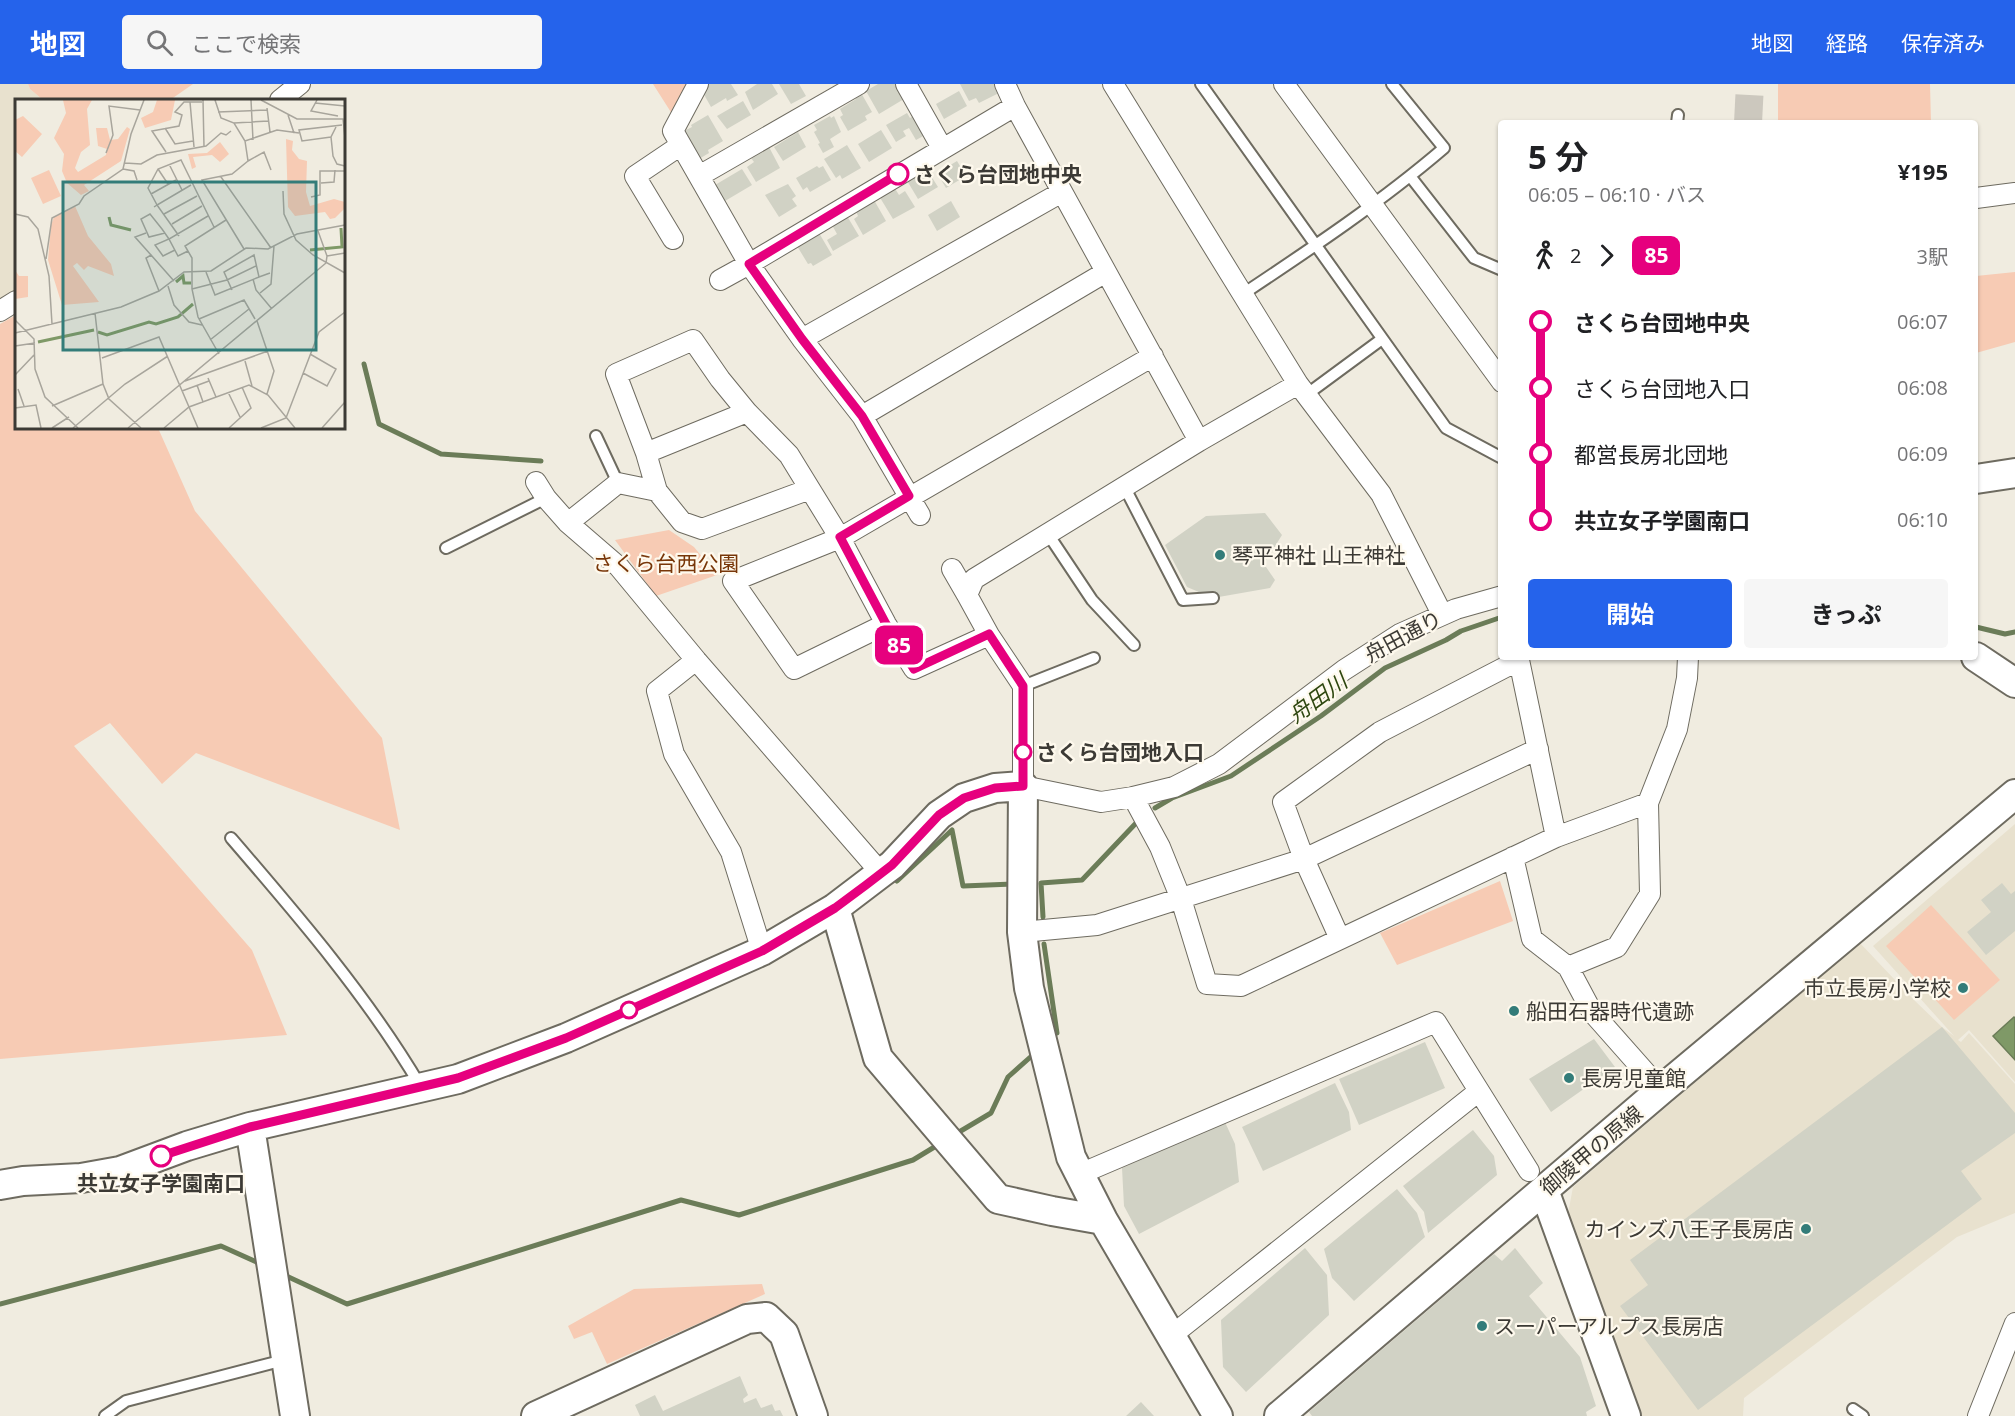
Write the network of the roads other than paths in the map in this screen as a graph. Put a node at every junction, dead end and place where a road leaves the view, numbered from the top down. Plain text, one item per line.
1 (300, 84) edge
2 (698, 84) edge
3 (860, 84) edge
4 (906, 84) edge
5 (1005, 84) edge
6 (1113, 84) edge
7 (1201, 84) edge
8 (1284, 84) edge
9 (1392, 84) edge
10 (826, 92) edge
11 (281, 99) edge
12 (1015, 106) junction
13 (681, 145) junction
14 (942, 148) junction
15 (699, 176) junction
16 (1410, 176) junction
17 (1062, 192) junction
18 (2015, 193) edge
19 (1978, 198) edge
20 (1372, 205) junction
21 (673, 239) dead end
22 (1315, 245) junction
23 (749, 264) junction
24 (1498, 268) edge
25 (1107, 272) junction
26 (720, 280) dead end
27 (1243, 294) junction
28 (15, 302) edge
29 (0, 311) edge
30 (802, 339) junction
31 (1382, 339) junction
32 (1153, 356) junction
33 (1498, 377) edge
34 (1302, 389) junction
35 (747, 412) junction
36 (862, 416) junction
37 (596, 436) dead end
38 (1199, 441) junction
39 (646, 453) junction
40 (1498, 456) edge
41 (2015, 473) edge
42 (1978, 479) edge
43 (618, 483) junction
44 (1125, 488) junction
45 (810, 489) junction
46 (541, 490) joint
47 (657, 491) junction
48 (909, 496) junction
49 (920, 515) dead end
50 (568, 523) junction
51 (1048, 534) junction
52 (840, 537) junction
53 (446, 548) dead end
54 (952, 569) dead end
55 (967, 595) junction
56 (1213, 598) dead end
57 (1498, 598) edge
58 (1442, 614) junction
59 (886, 624) junction
60 (989, 634) junction
61 (1134, 645) dead end
62 (1094, 658) dead end
63 (1978, 658) edge
64 (696, 660) junction
65 (1688, 660) edge
66 (2015, 683) edge
67 (1023, 686) junction
68 (1538, 749) junction
69 (1023, 786) junction
70 (2015, 794) edge
71 (1133, 797) junction
72 (1648, 803) junction
73 (1556, 837) junction
74 (231, 838) dead end
75 (1513, 857) junction
76 (1304, 859) junction
77 (881, 873) junction
78 (1181, 899) junction
79 (835, 908) junction
80 (1022, 932) junction
81 (1340, 939) junction
82 (762, 951) junction
83 (1568, 967) junction
84 (422, 1087) junction
85 (1661, 1090) junction
86 (1479, 1091) junction
87 (250, 1127) junction
88 (1080, 1174) junction
89 (1537, 1180) junction
90 (0, 1185) edge
91 (1103, 1220) junction
92 (2015, 1323) edge
93 (1171, 1336) junction
94 (287, 1359) junction
95 (1853, 1409) dead end
96 (105, 1416) edge
97 (295, 1416) edge
98 (536, 1416) edge
99 (813, 1416) edge
100 (1218, 1416) edge
101 (1279, 1416) edge
102 (1626, 1416) edge
103 (1863, 1416) edge
104 (1978, 1416) edge

1 - 11 street
2 - 13 street
3 - 10 street
4 - 14 street
5 - 12 street
6 - 27 street
7 - 22 lane
8 - 20 street
9 - 16 lane
10 - 15 street
12 - 14 street
12 - 17 street
13 - 15 street
13 - 21 street
14 - 23 street
15 - 23 street
16 - 20 lane
16 - 24 lane
17 - 25 street
17 - 30 street
18 - 19 street
20 - 22 lane
20 - 33 street
22 - 27 lane
22 - 31 lane
23 - 26 street
23 - 30 street
25 - 32 street
25 - 36 street
27 - 34 street
28 - 29 street
30 - 36 street
31 - 34 lane
31 - 40 lane
32 - 38 street
32 - 48 street
34 - 38 street
34 - 58 street
35 - 39 street
35 - 39 street
35 - 45 street
36 - 48 street
37 - 43 lane
38 - 44 street
39 - 47 street
41 - 42 street
43 - 47 street
43 - 50 street
44 - 51 street
44 - 56 lane
45 - 47 street
45 - 52 street
46 - 50 street
46 - 53 lane
48 - 49 street
48 - 52 street
50 - 64 street
51 - 55 street
51 - 61 lane
52 - 59 street
52 - 59 street
54 - 55 street
55 - 60 street
57 - 58 street, 舟田通り
58 - 71 street, 舟田通り
59 - 60 street
60 - 67 street
62 - 67 lane
63 - 66 street
64 - 77 street
64 - 82 street
65 - 72 street
67 - 69 street
68 - 73 street
68 - 76 street
68 - 76 street
69 - 71 street, 舟田通り
69 - 77 street, 舟田通り
69 - 80 street
70 - 85 street, 御陵甲の原線
71 - 78 street
72 - 73 street
72 - 83 street
73 - 75 street
74 - 84 lane
75 - 81 street
75 - 83 street
76 - 78 street
76 - 81 street
77 - 79 street, 舟田通り
78 - 80 street
78 - 81 street
79 - 82 street, 舟田通り
79 - 91 street
80 - 88 street
82 - 84 street, 舟田通り
83 - 85 street
84 - 87 street, 舟田通り
85 - 89 street, 御陵甲の原線
86 - 88 street
86 - 89 street
86 - 93 street
87 - 90 street, 舟田通り
87 - 94 street
88 - 91 street
89 - 101 street, 御陵甲の原線
89 - 102 street
91 - 93 street
92 - 104 street
93 - 100 street
94 - 96 lane
94 - 97 street
95 - 103 lane
98 - 99 street

